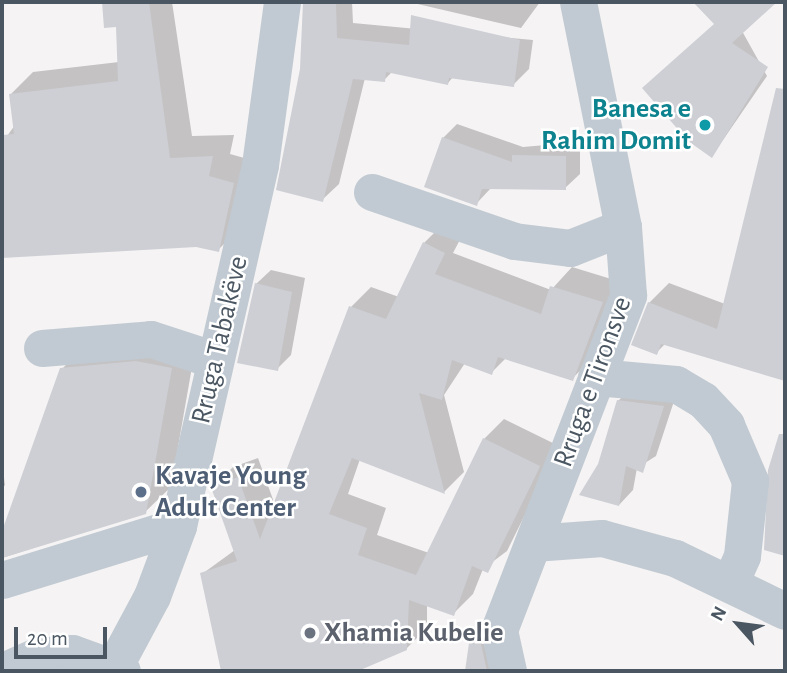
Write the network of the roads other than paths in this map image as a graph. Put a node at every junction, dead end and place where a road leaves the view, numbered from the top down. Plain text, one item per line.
1 (282, 2) edge
2 (578, 2) edge
3 (372, 192) dead end
4 (623, 227) junction
5 (42, 348) dead end
6 (215, 360) junction
7 (596, 377) junction
8 (178, 526) junction
9 (533, 543) junction
10 (2, 580) edge
11 (731, 581) junction
12 (785, 611) edge
13 (118, 668) edge
14 (3, 671) edge
15 (508, 671) edge

1 - 6 street, Rruga Tabakëve
2 - 4 street, Rruga e Tironsve
3 - 4 street
4 - 7 street, Rruga e Tironsve
5 - 6 street
6 - 8 street, Rruga Tabakëve
7 - 9 street, Rruga e Tironsve
7 - 11 street
8 - 10 street
8 - 13 street, Rruga Tabakëve
9 - 11 street
9 - 15 street, Rruga e Tironsve
11 - 12 street
13 - 14 street

